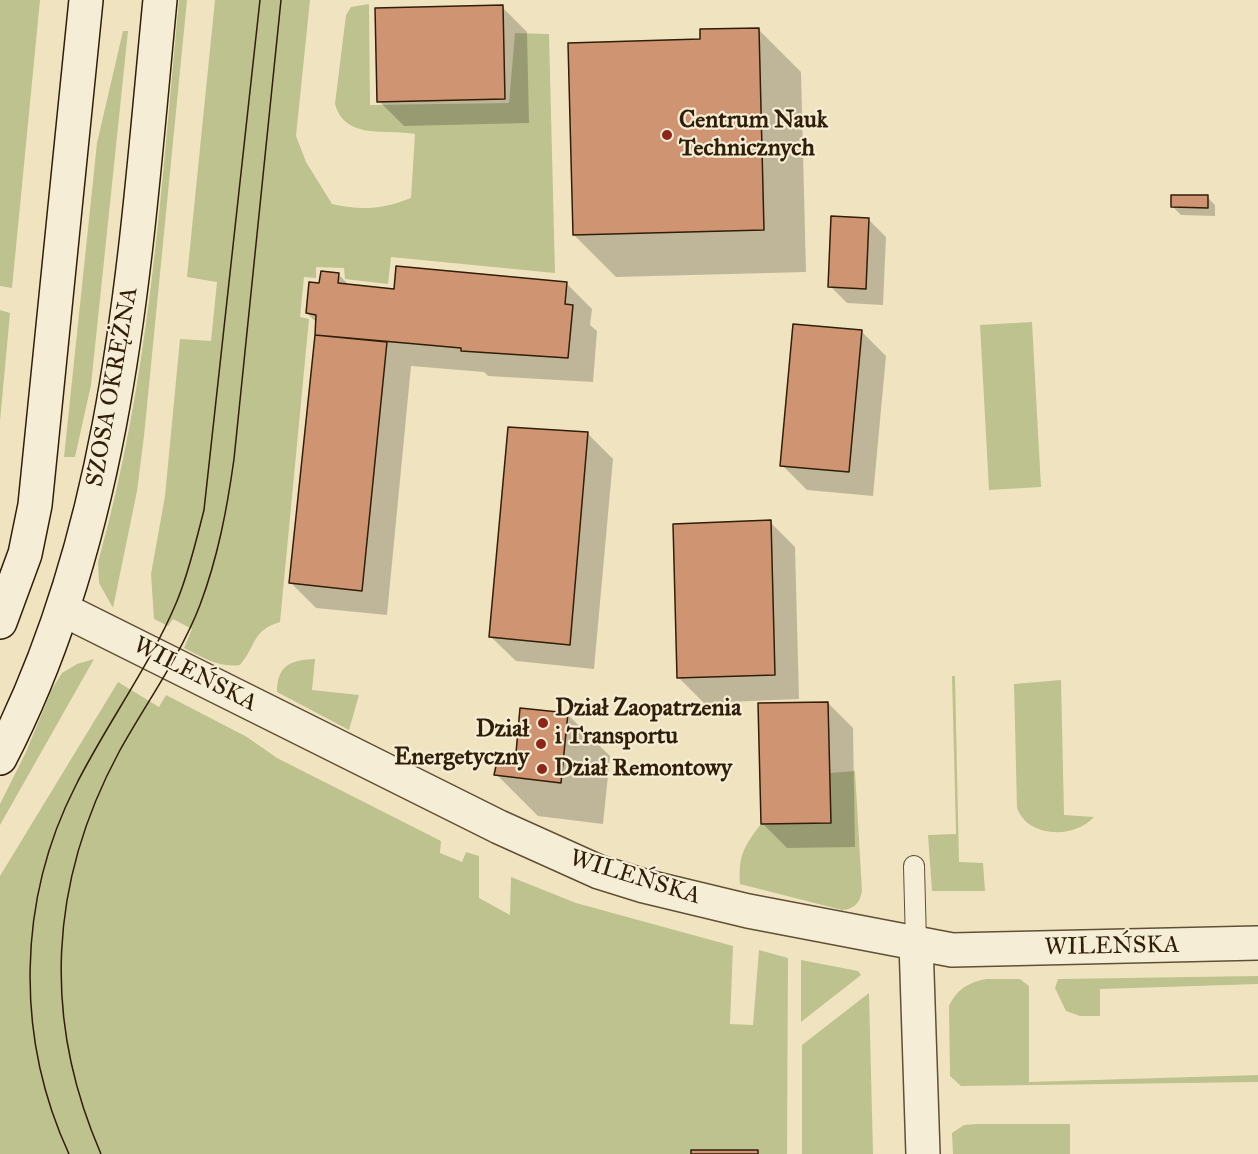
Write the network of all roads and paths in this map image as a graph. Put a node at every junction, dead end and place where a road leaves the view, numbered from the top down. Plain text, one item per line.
1 (86, 0) edge
2 (160, 0) edge
3 (64, 610) junction
4 (0, 622) edge
5 (0, 758) edge
6 (914, 866) dead end
7 (916, 943) junction
8 (1258, 943) edge
9 (923, 1154) edge

1 - 4 street
2 - 3 street, SZOSA OKRĘŻNA
3 - 5 street, SZOSA OKRĘŻNA
3 - 7 street, WILEŃSKA
6 - 7 lane
7 - 8 street, WILEŃSKA
7 - 9 street

